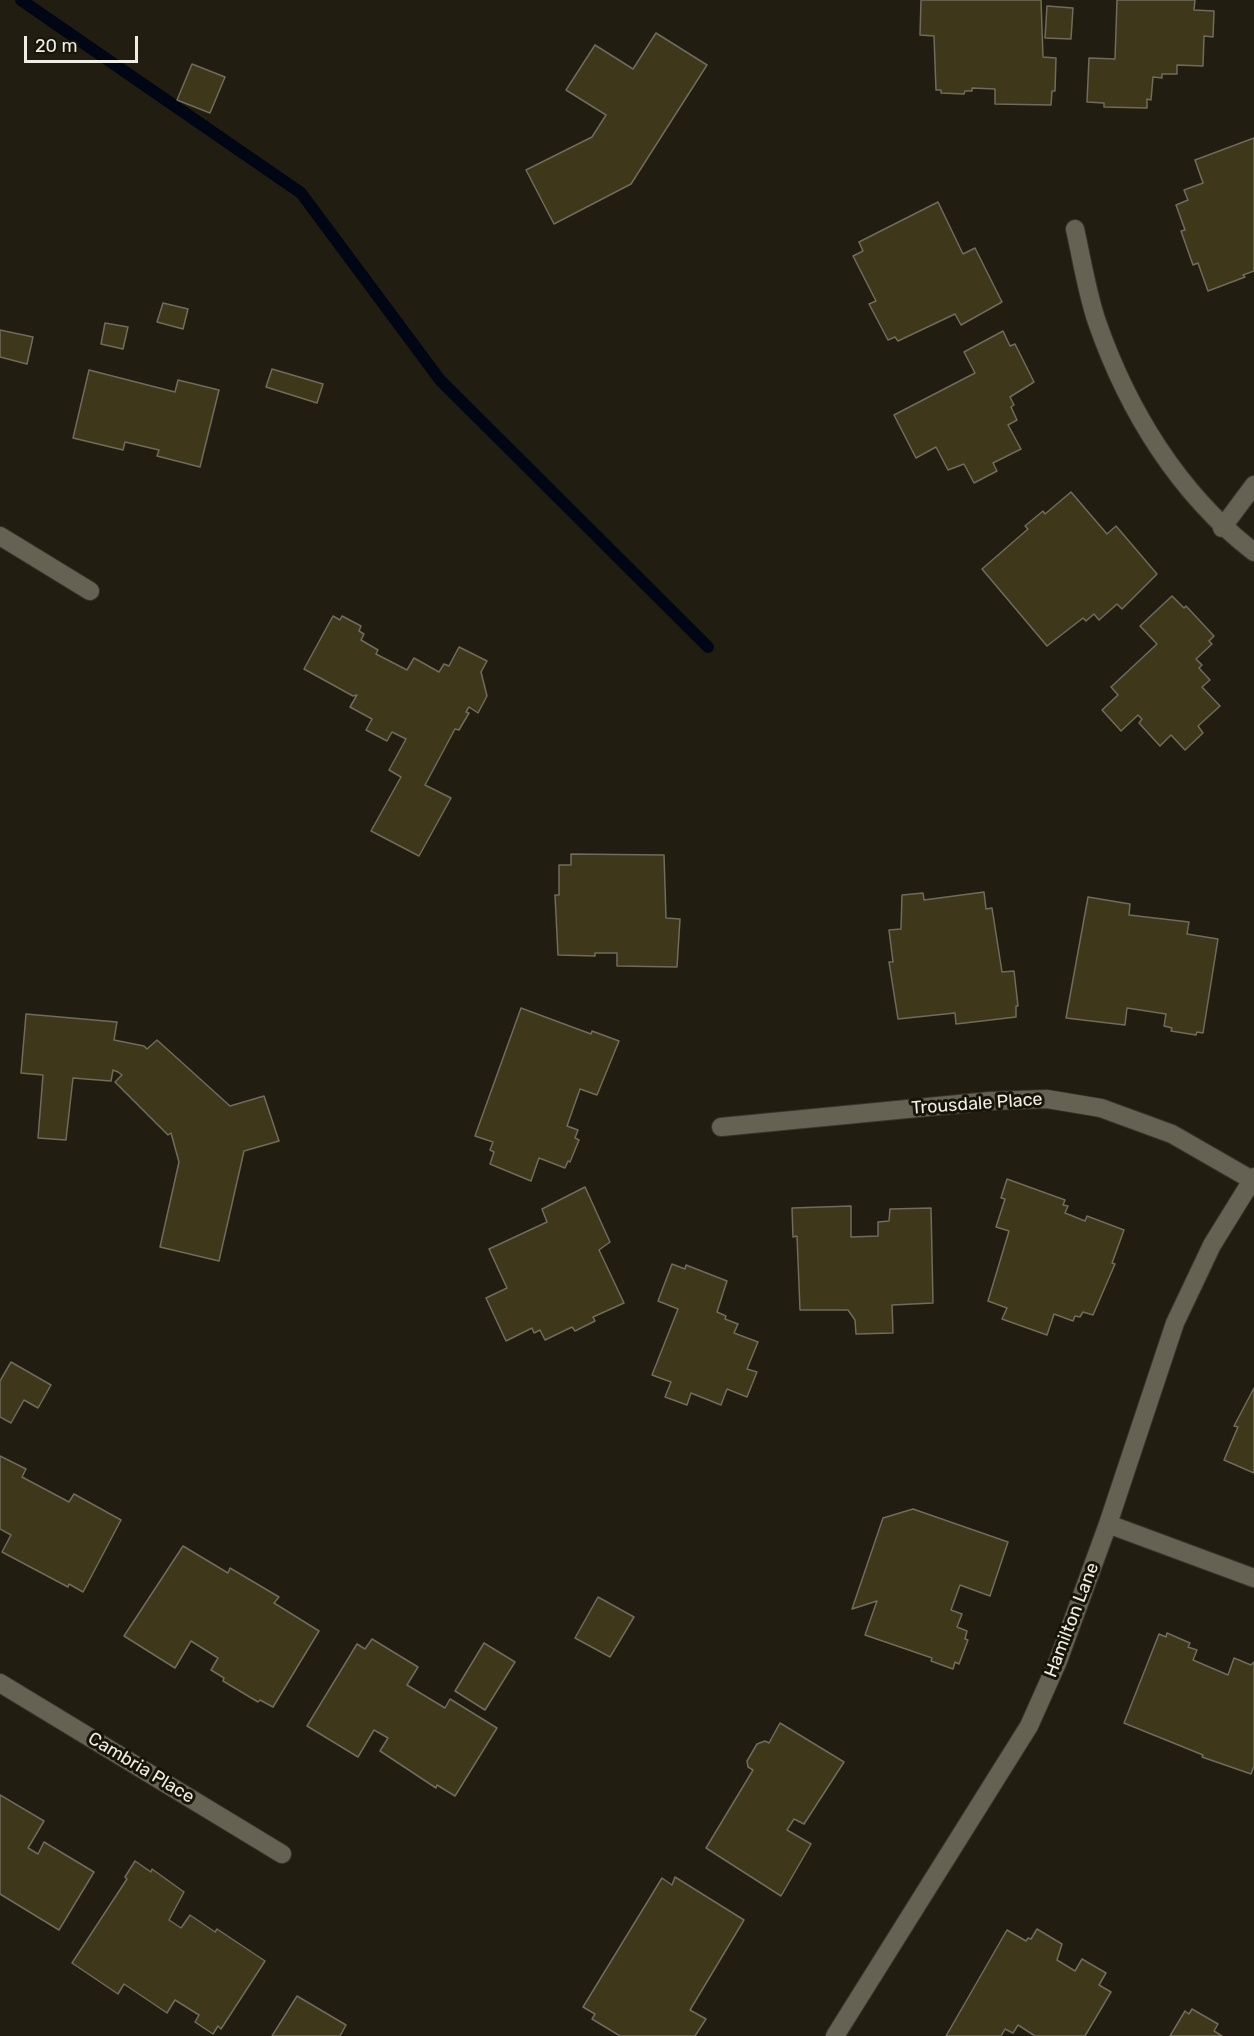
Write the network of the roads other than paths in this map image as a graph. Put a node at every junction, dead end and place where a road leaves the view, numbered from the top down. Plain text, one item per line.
1 (1075, 229) dead end
2 (1254, 485) edge
3 (1222, 528) junction
4 (0, 536) edge
5 (1254, 552) edge
6 (90, 591) dead end
7 (722, 1127) dead end
8 (1253, 1178) edge
9 (1108, 1524) junction
10 (1254, 1578) edge
11 (0, 1683) edge
12 (282, 1854) dead end
13 (835, 2036) edge

1 - 3 street
2 - 3 street
3 - 5 street
4 - 6 street
7 - 8 street, Trousdale Place
8 - 9 street, Hamilton Lane
9 - 10 street
9 - 13 street, Hamilton Lane
11 - 12 street, Cambria Place

